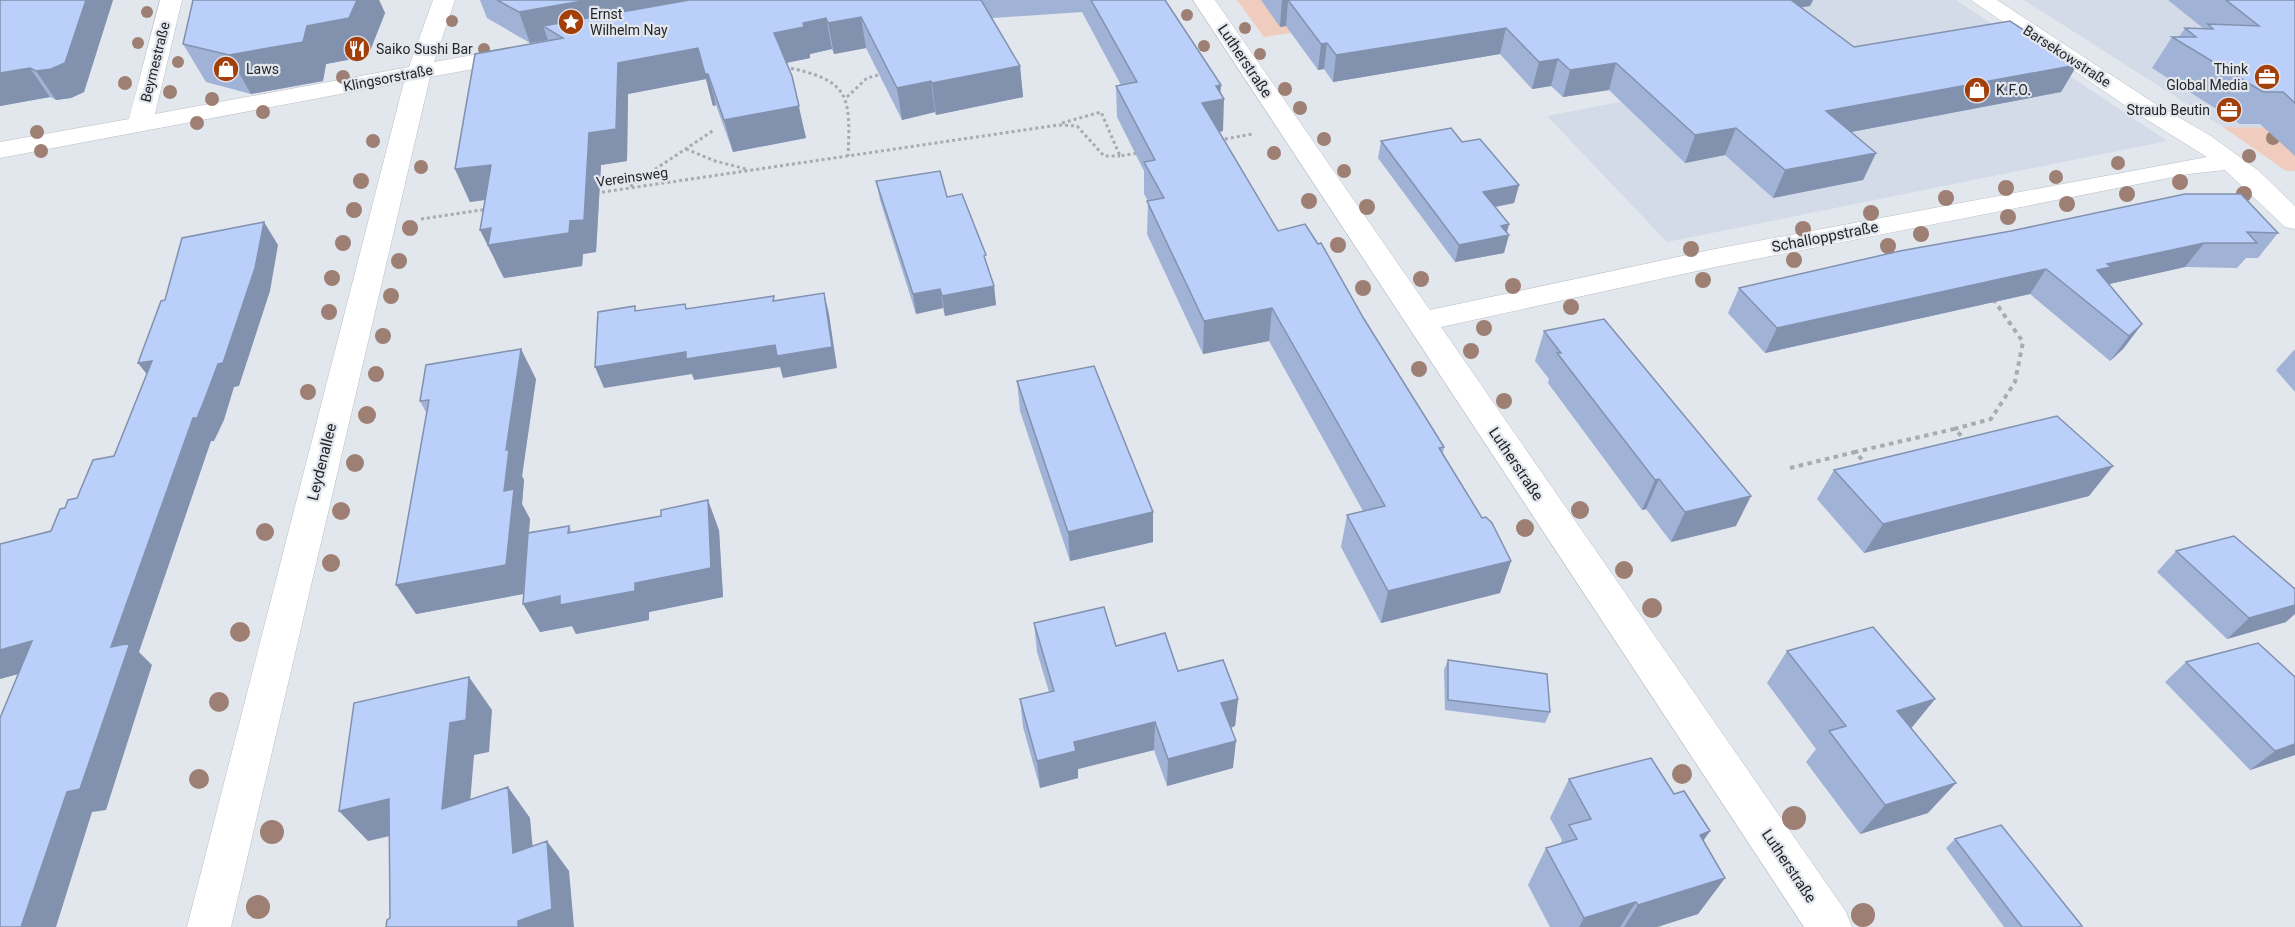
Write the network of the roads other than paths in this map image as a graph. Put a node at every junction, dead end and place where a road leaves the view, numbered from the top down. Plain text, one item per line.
1 (171, 0) edge
2 (444, 0) edge
3 (1204, 0) edge
4 (1982, 0) edge
5 (536, 50) edge
6 (418, 72) junction
7 (140, 124) junction
8 (0, 150) edge
9 (2232, 162) junction
10 (2295, 221) edge
11 (1420, 322) junction
12 (208, 927) edge
13 (1830, 927) edge

1 - 7 street, Beymestraße
2 - 6 street, Leydenallee
3 - 11 street, Lutherstraße
4 - 9 street, Barsekowstraße
5 - 6 street, Klingsorstraße
6 - 7 street, Klingsorstraße
6 - 12 street, Leydenallee
7 - 8 street, Klingsorstraße
9 - 10 street, Barsekowstraße
9 - 11 street, Schalloppstraße
11 - 13 street, Lutherstraße

